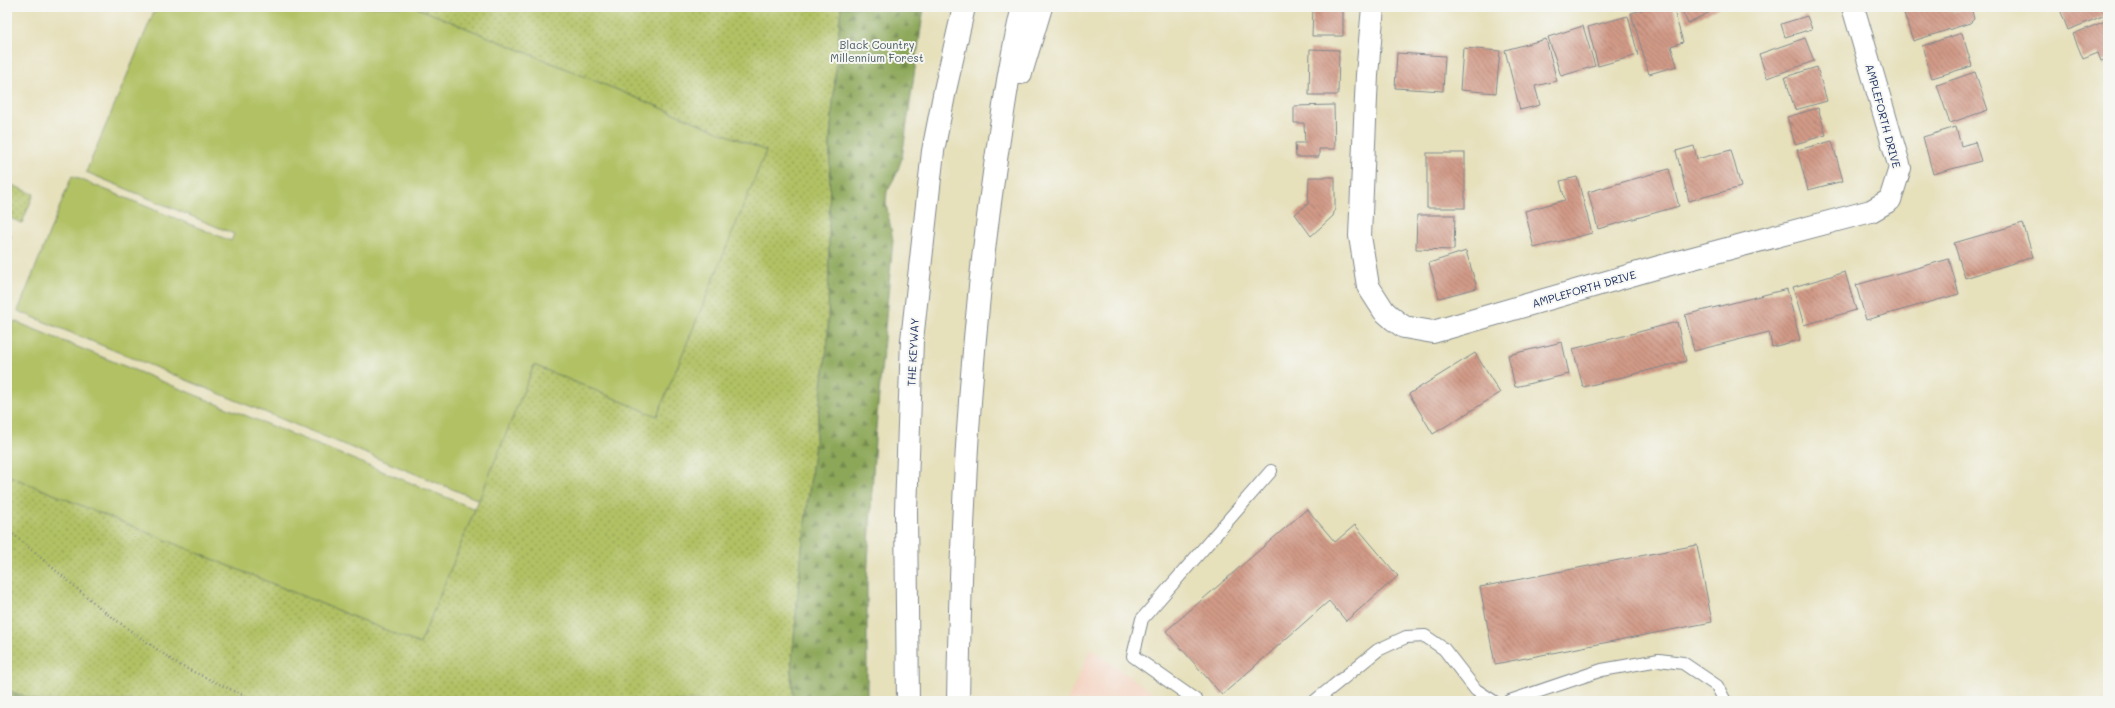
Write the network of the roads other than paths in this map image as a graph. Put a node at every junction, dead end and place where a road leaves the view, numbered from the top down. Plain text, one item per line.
1 (958, 7) edge
2 (964, 7) edge
3 (1023, 7) edge
4 (1041, 7) edge
5 (1373, 7) edge
6 (1853, 7) edge
7 (945, 90) junction
8 (997, 150) junction
9 (1271, 471) dead end
10 (908, 701) edge
11 (958, 701) edge
12 (1197, 701) edge
13 (1315, 701) edge
14 (1493, 701) edge
15 (1510, 701) edge
16 (1725, 701) edge

1 - 7 main road
2 - 7 main road, THE KEYWAY
3 - 8 main road
4 - 8 main road
5 - 6 main road, AMPLEFORTH DRIVE
7 - 10 main road, THE KEYWAY
8 - 11 main road
9 - 12 lane
13 - 14 lane
15 - 16 lane

